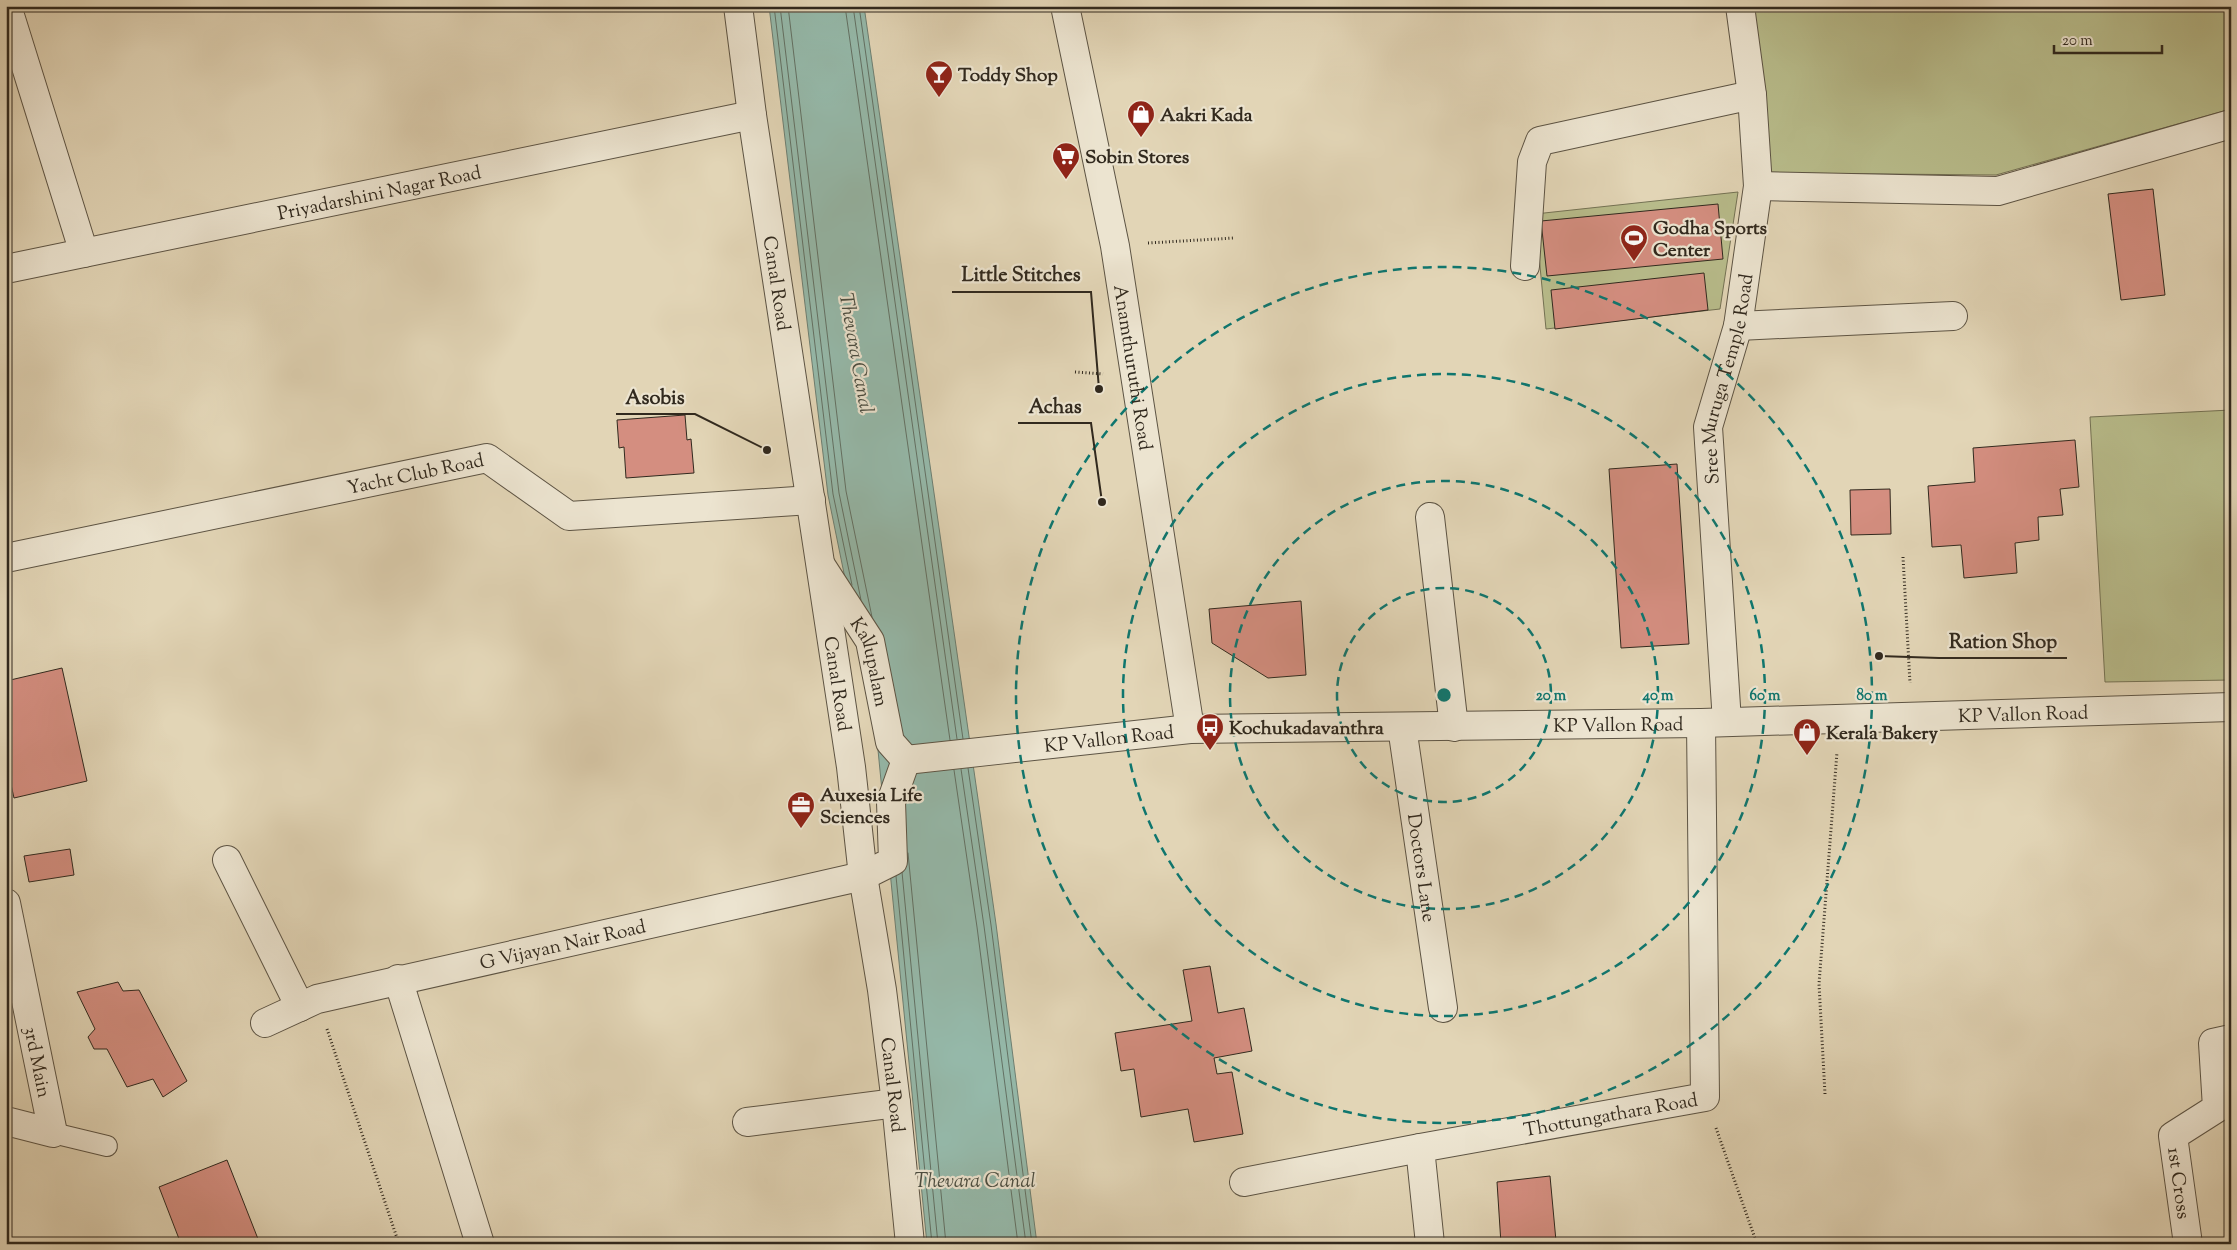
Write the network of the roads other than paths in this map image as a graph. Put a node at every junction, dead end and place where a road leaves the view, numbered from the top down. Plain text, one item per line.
1 (7, 6) edge
2 (738, 6) edge
3 (1065, 6) edge
4 (1740, 6) edge
5 (1752, 95) junction
6 (752, 115) junction
7 (2231, 124) edge
8 (1758, 186) junction
9 (84, 253) junction
10 (1525, 266) dead end
11 (6, 269) edge
12 (1953, 316) dead end
13 (1738, 326) junction
14 (811, 500) junction
15 (1430, 517) dead end
16 (6, 558) edge
17 (822, 566) junction
18 (2231, 707) edge
19 (1714, 722) junction
20 (1402, 727) junction
21 (1454, 727) junction
22 (1190, 729) junction
23 (906, 760) junction
24 (227, 860) dead end
25 (863, 876) junction
26 (6, 903) edge
27 (398, 979) junction
28 (309, 1003) junction
29 (1443, 1008) dead end
30 (265, 1023) dead end
31 (2231, 1040) edge
32 (896, 1102) junction
33 (6, 1121) edge
34 (747, 1122) dead end
35 (53, 1133) junction
36 (107, 1146) dead end
37 (1420, 1148) junction
38 (1244, 1182) dead end
39 (480, 1244) edge
40 (910, 1244) edge
41 (1430, 1244) edge
42 (2188, 1244) edge

1 - 9 street
2 - 6 street, Canal Road
3 - 22 street, Anamthuruthi Road
4 - 5 street, Sree Muruga Temple Road
5 - 8 street, Sree Muruga Temple Road
5 - 10 street
6 - 9 street, Priyadarshini Nagar Road
6 - 14 street, Canal Road
7 - 8 street
8 - 13 street, Sree Muruga Temple Road
9 - 11 street, Priyadarshini Nagar Road
12 - 13 street
13 - 19 street, Sree Muruga Temple Road
14 - 16 street, Yacht Club Road
14 - 17 street, Canal Road
15 - 21 street
17 - 23 street, Kallupalam
17 - 25 street, Canal Road
18 - 19 street, KP Vallon Road
19 - 21 street, KP Vallon Road
19 - 37 street, Thottungathara Road
20 - 21 street, KP Vallon Road
20 - 22 street, KP Vallon Road
20 - 29 street, Doctors Lane
22 - 23 street, KP Vallon Road
23 - 25 street
24 - 28 street
25 - 27 street, G Vijayan Nair Road
25 - 32 street, Canal Road
26 - 35 street, 3rd Main
27 - 28 street, G Vijayan Nair Road
27 - 39 street
28 - 30 street, G Vijayan Nair Road
31 - 42 street, 1st Cross
32 - 34 street
32 - 40 street, Canal Road
33 - 35 street
35 - 36 lane
37 - 38 street, Thottungathara Road
37 - 41 street

